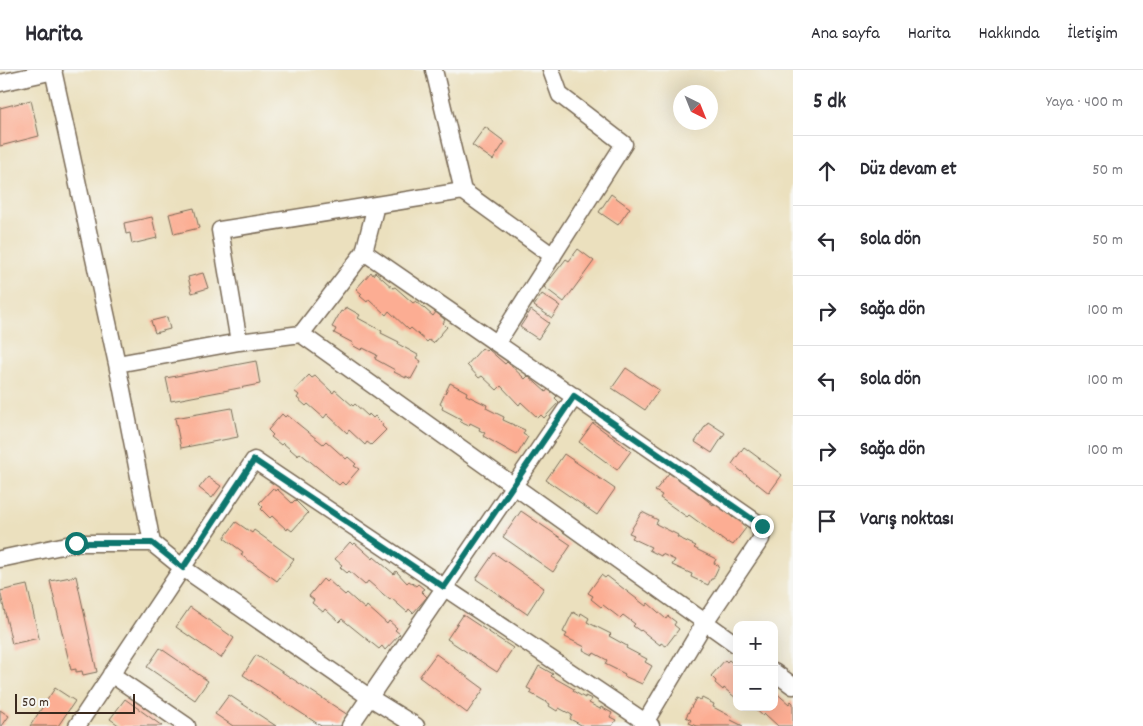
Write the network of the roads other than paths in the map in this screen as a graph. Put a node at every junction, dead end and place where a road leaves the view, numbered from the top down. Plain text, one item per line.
1 (53, 70) edge
2 (434, 70) edge
3 (551, 70) edge
4 (0, 83) edge
5 (462, 191) junction
6 (376, 205) junction
7 (364, 252) junction
8 (552, 256) junction
9 (301, 334) junction
10 (239, 342) junction
11 (497, 343) junction
12 (117, 364) junction
13 (574, 396) junction
14 (513, 485) junction
15 (152, 543) junction
16 (0, 559) edge
17 (183, 568) junction
18 (444, 587) junction
19 (705, 622) junction
20 (733, 642) edge
21 (112, 674) junction
22 (778, 675) edge
23 (793, 686) edge
24 (369, 697) junction
25 (647, 725) edge
26 (77, 726) edge
27 (187, 726) edge
28 (350, 726) edge
29 (416, 726) edge

1 - 4 street
1 - 12 street
2 - 5 street
3 - 8 street
5 - 6 street
5 - 8 street
6 - 7 street
6 - 10 street
7 - 9 street
7 - 11 street
8 - 11 street
9 - 10 street
9 - 14 street
10 - 12 street
11 - 13 street
12 - 15 street
13 - 14 street
13 - 19 street
14 - 18 street
14 - 19 street
15 - 16 street
15 - 17 street
17 - 18 street
17 - 21 street
17 - 24 street
18 - 24 street
18 - 25 street
19 - 20 street
19 - 25 street
21 - 26 street
21 - 27 street
22 - 23 street
24 - 28 street
24 - 29 street

